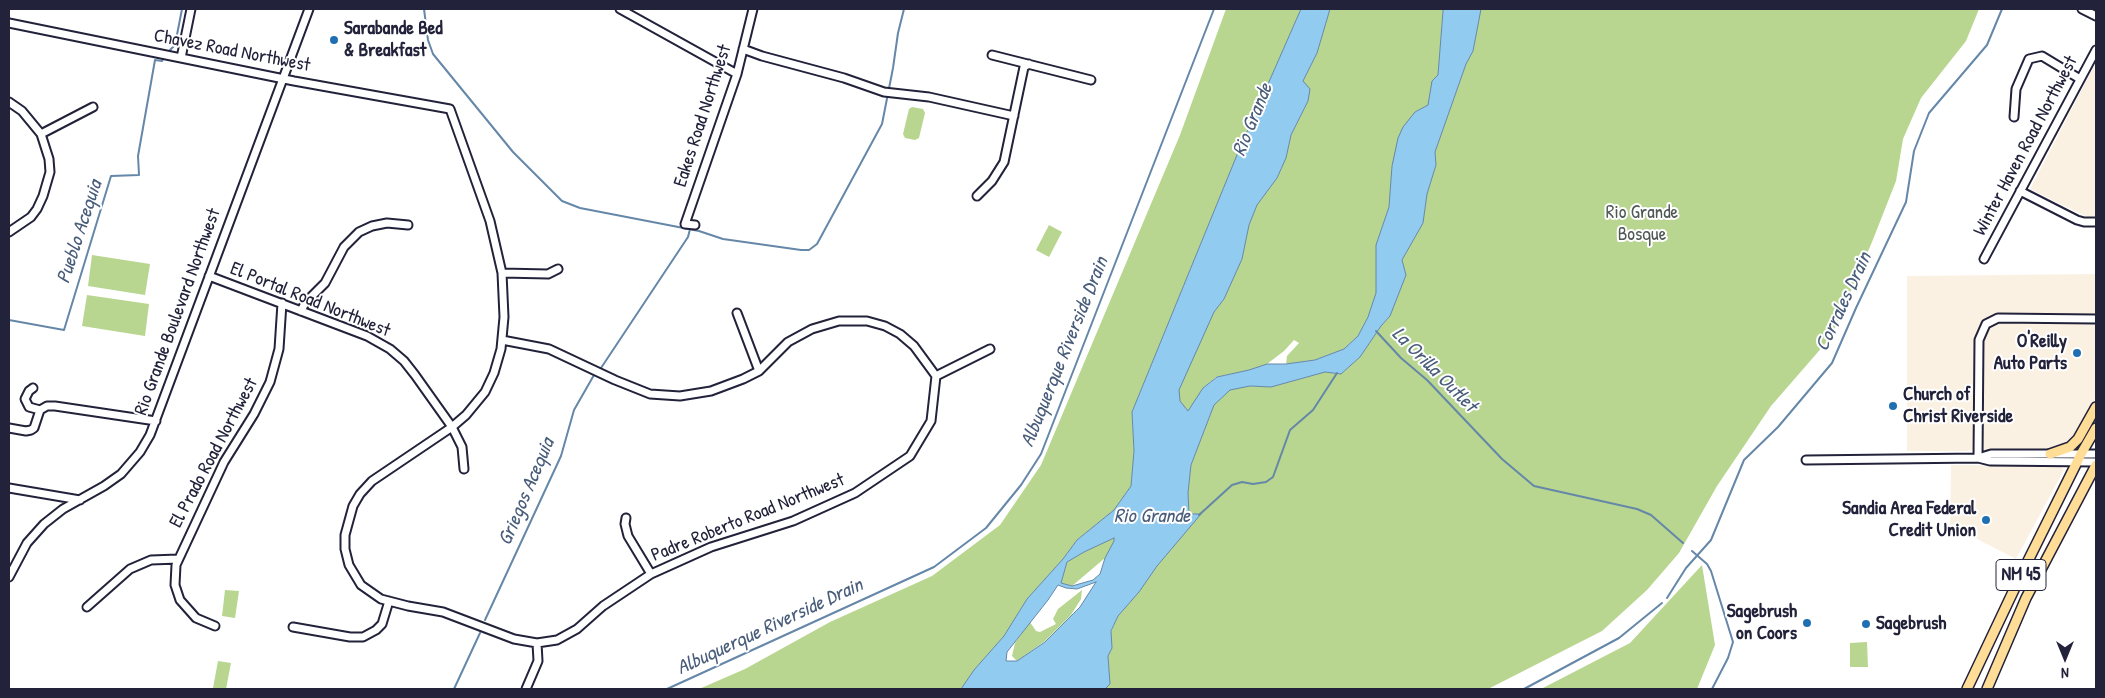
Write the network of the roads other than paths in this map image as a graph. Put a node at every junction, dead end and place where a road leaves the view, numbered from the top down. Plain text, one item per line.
1 (191, 9) edge
2 (308, 9) edge
3 (620, 9) edge
4 (753, 9) edge
5 (2082, 9) edge
6 (2096, 16) edge
7 (9, 23) edge
8 (743, 49) junction
9 (2096, 50) edge
10 (992, 55) dead end
11 (181, 58) junction
12 (1029, 64) junction
13 (737, 74) junction
14 (283, 79) junction
15 (2080, 79) junction
16 (1091, 80) dead end
17 (9, 102) edge
18 (94, 107) dead end
19 (450, 109) joint
20 (1014, 116) junction
21 (2014, 116) dead end
22 (41, 134) junction
23 (2020, 191) junction
24 (977, 196) dead end
25 (2096, 222) edge
26 (408, 225) dead end
27 (694, 225) dead end
28 (9, 232) edge
29 (1984, 259) dead end
30 (558, 269) dead end
31 (502, 273) junction
32 (209, 276) junction
33 (282, 304) junction
34 (301, 311) junction
35 (737, 313) dead end
36 (2096, 319) edge
37 (502, 340) junction
38 (990, 349) dead end
39 (759, 371) junction
40 (936, 376) junction
41 (33, 388) dead end
42 (2096, 407) edge
43 (40, 410) junction
44 (156, 421) junction
45 (452, 427) junction
46 (9, 428) edge
47 (2096, 428) edge
48 (2050, 454) junction
49 (2096, 454) edge
50 (1978, 458) junction
51 (2080, 458) junction
52 (1806, 460) dead end
53 (2096, 464) edge
54 (464, 468) dead end
55 (9, 488) edge
56 (80, 500) junction
57 (626, 518) dead end
58 (178, 559) junction
59 (652, 574) junction
60 (9, 577) edge
61 (389, 601) junction
62 (87, 607) dead end
63 (215, 626) dead end
64 (293, 627) dead end
65 (537, 643) junction
66 (526, 689) edge
67 (1968, 689) edge
68 (1987, 689) edge

1 - 11 street
2 - 14 street, Rio Grande Boulevard Northwest
3 - 13 street
4 - 8 street, Eakes Road Northwest
5 - 6 street
7 - 11 street, Chavez Road Northwest
8 - 13 street, Eakes Road Northwest
8 - 20 street
9 - 15 street, Winter Haven Road Northwest
10 - 12 street
11 - 14 street, Chavez Road Northwest
12 - 16 street
12 - 20 street
13 - 27 street, Eakes Road Northwest
14 - 19 street, Chavez Road Northwest
14 - 32 street, Rio Grande Boulevard Northwest
15 - 21 street
15 - 23 street, Winter Haven Road Northwest
17 - 22 street
18 - 22 street
19 - 31 street, Padre Roberto Road Northwest
20 - 24 street
22 - 28 street
23 - 25 street
23 - 29 street, Winter Haven Road Northwest
26 - 34 street
30 - 31 street
31 - 37 street, Padre Roberto Road Northwest
32 - 33 street, El Portal Road Northwest
32 - 44 street, Rio Grande Boulevard Northwest
33 - 34 street, El Portal Road Northwest
33 - 58 street, El Prado Road Northwest
34 - 45 street, El Portal Road Northwest
35 - 39 street
36 - 50 street
37 - 39 street
37 - 45 street, Padre Roberto Road Northwest
38 - 40 street
39 - 40 street
40 - 59 street, Padre Roberto Road Northwest
41 - 43 street
42 - 48 main road
43 - 44 street
43 - 46 street
44 - 56 street, Rio Grande Boulevard Northwest
45 - 54 street, El Portal Road Northwest
45 - 61 street, Padre Roberto Road Northwest
47 - 51 main road, NM 45
48 - 50 street
48 - 51 street
49 - 51 street
50 - 51 street
50 - 52 street
51 - 53 street
51 - 67 main road, NM 45
53 - 68 main road, NM 45
55 - 56 street
56 - 60 street, Rio Grande Boulevard Northwest
57 - 59 street
58 - 62 street
58 - 63 street, El Prado Road Northwest
59 - 65 street, Padre Roberto Road Northwest
61 - 64 street
61 - 65 street, Padre Roberto Road Northwest
65 - 66 street

